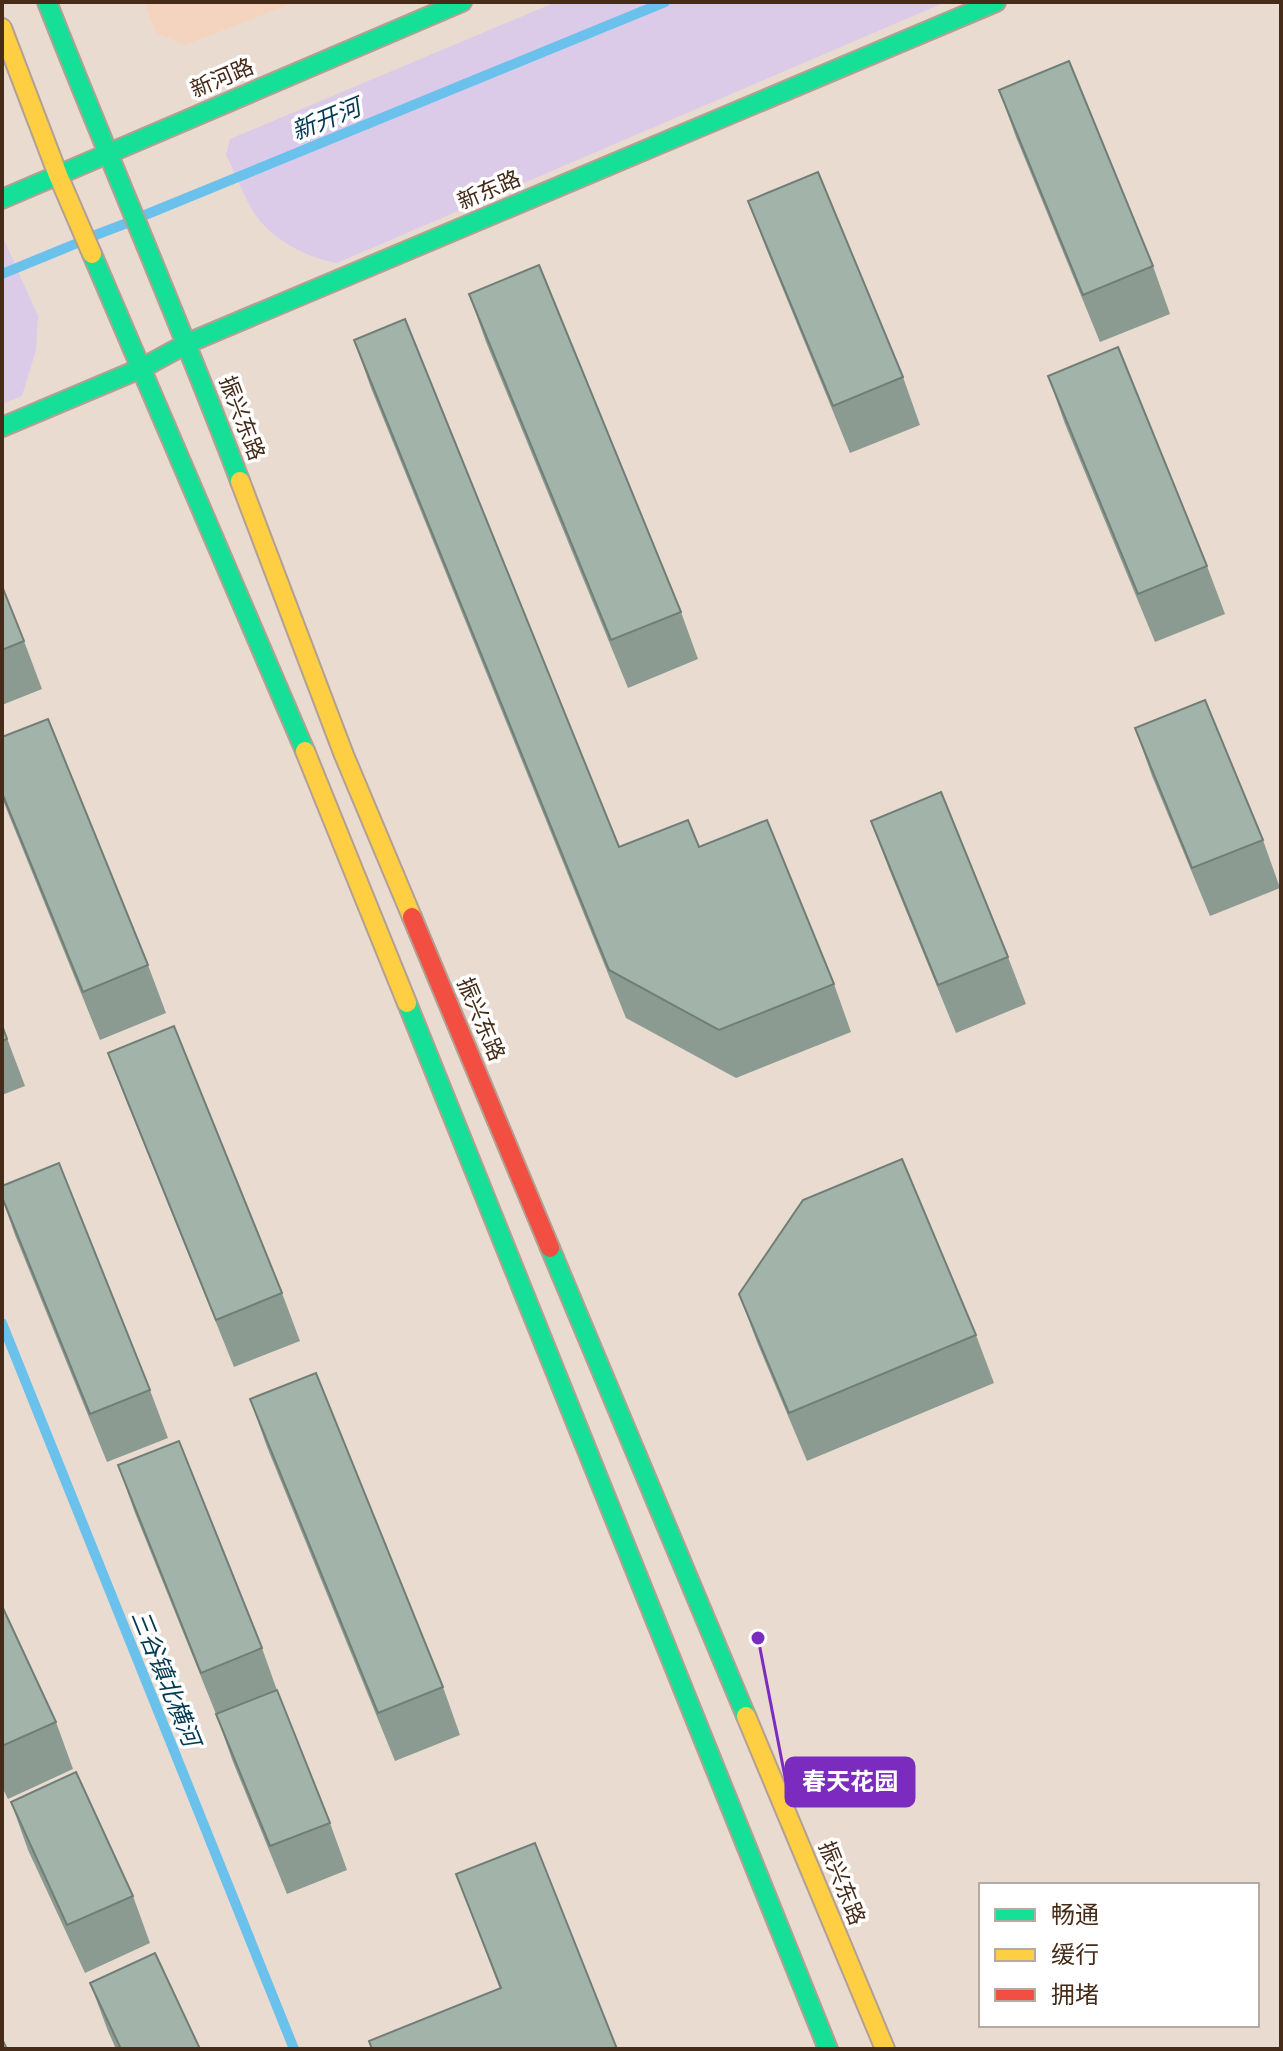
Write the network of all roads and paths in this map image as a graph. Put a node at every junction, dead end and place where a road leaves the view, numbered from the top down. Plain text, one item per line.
1 (47, 2) edge
2 (462, 2) edge
3 (996, 2) edge
4 (2, 28) edge
5 (107, 154) junction
6 (58, 175) junction
7 (2, 199) edge
8 (188, 343) junction
9 (142, 368) junction
10 (2, 427) edge
11 (828, 2049) edge
12 (885, 2049) edge

1 - 5 main road, 振兴东路
2 - 5 main road, 新河路
3 - 8 main road, 新东路
4 - 6 main road
5 - 6 main road, 新河路
5 - 8 main road, 振兴东路
6 - 7 main road, 新河路
6 - 9 main road
8 - 9 main road, 新东路
8 - 12 main road, 振兴东路
9 - 10 main road, 新东路
9 - 11 main road

